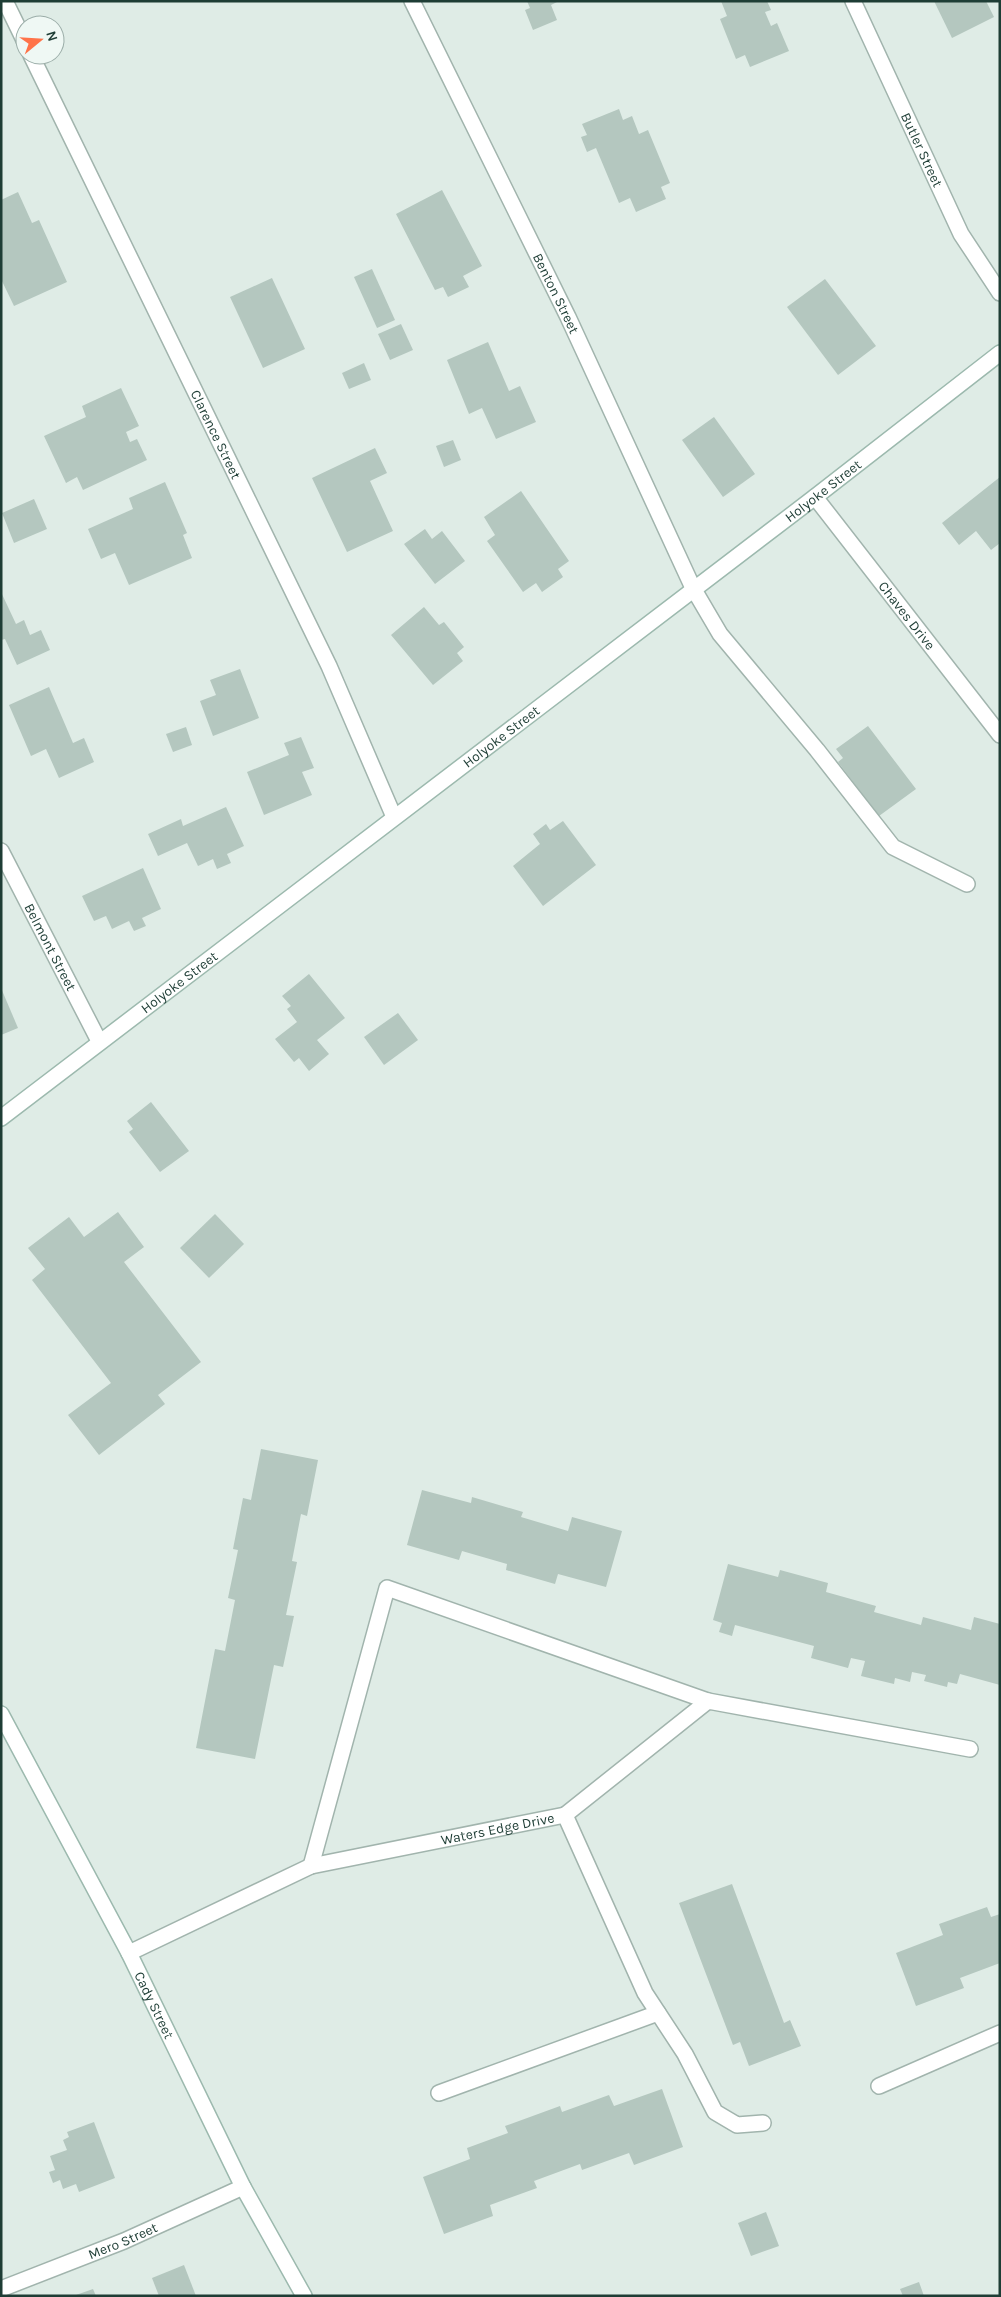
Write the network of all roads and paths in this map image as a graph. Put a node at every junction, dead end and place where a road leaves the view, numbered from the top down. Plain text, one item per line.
1 (5, 1) edge
2 (412, 1) edge
3 (853, 1) edge
4 (15, 22) edge
5 (36, 65) edge
6 (1000, 293) edge
7 (1000, 352) edge
8 (815, 497) junction
9 (693, 588) junction
10 (1000, 734) edge
11 (394, 816) junction
12 (1, 851) edge
13 (966, 884) dead end
14 (99, 1041) junction
15 (1, 1118) edge
16 (708, 1701) junction
17 (1, 1714) edge
18 (970, 1749) dead end
19 (565, 1815) junction
20 (311, 1866) junction
21 (128, 1953) junction
22 (658, 2013) junction
23 (1000, 2033) edge
24 (879, 2086) dead end
25 (439, 2093) dead end
26 (763, 2123) dead end
27 (242, 2188) junction
28 (1, 2289) edge
29 (304, 2296) edge

1 - 4 street
2 - 9 street, Benton Street
3 - 6 street, Butler Street
5 - 11 street, Clarence Street
7 - 8 street, Holyoke Street
8 - 9 street, Holyoke Street
8 - 10 street, Chaves Drive
9 - 11 street, Holyoke Street
9 - 13 street, Benton Street
11 - 14 street, Holyoke Street
12 - 14 street, Belmont Street
14 - 15 street, Holyoke Street
16 - 18 street
16 - 19 street
16 - 20 street
17 - 21 street, Cady Street
19 - 20 street, Waters Edge Drive
19 - 22 street, Waters Edge Drive
20 - 21 street, Waters Edge Drive
21 - 27 street, Cady Street
22 - 25 street
22 - 26 street, Waters Edge Drive
23 - 24 street
27 - 28 street, Mero Street
27 - 29 street, Cady Street

